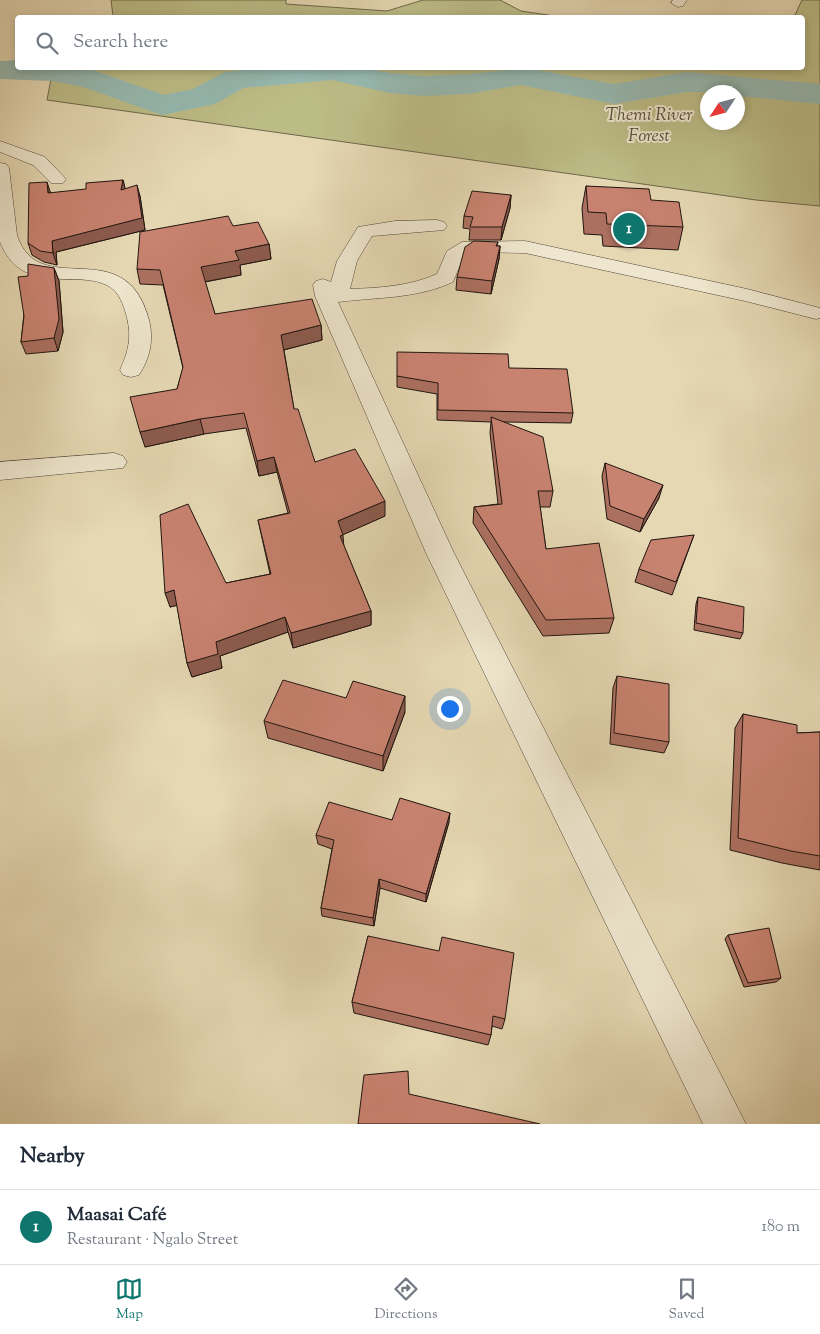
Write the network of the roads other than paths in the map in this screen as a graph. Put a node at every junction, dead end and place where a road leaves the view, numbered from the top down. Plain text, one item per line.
1 (0, 146) edge
2 (0, 168) edge
3 (57, 179) dead end
4 (437, 226) dead end
5 (329, 292) junction
6 (816, 314) edge
7 (131, 370) dead end
8 (114, 462) dead end
9 (0, 471) edge
10 (725, 1124) edge

1 - 3 street
2 - 7 street
4 - 5 street
5 - 6 street
5 - 10 street
8 - 9 street

